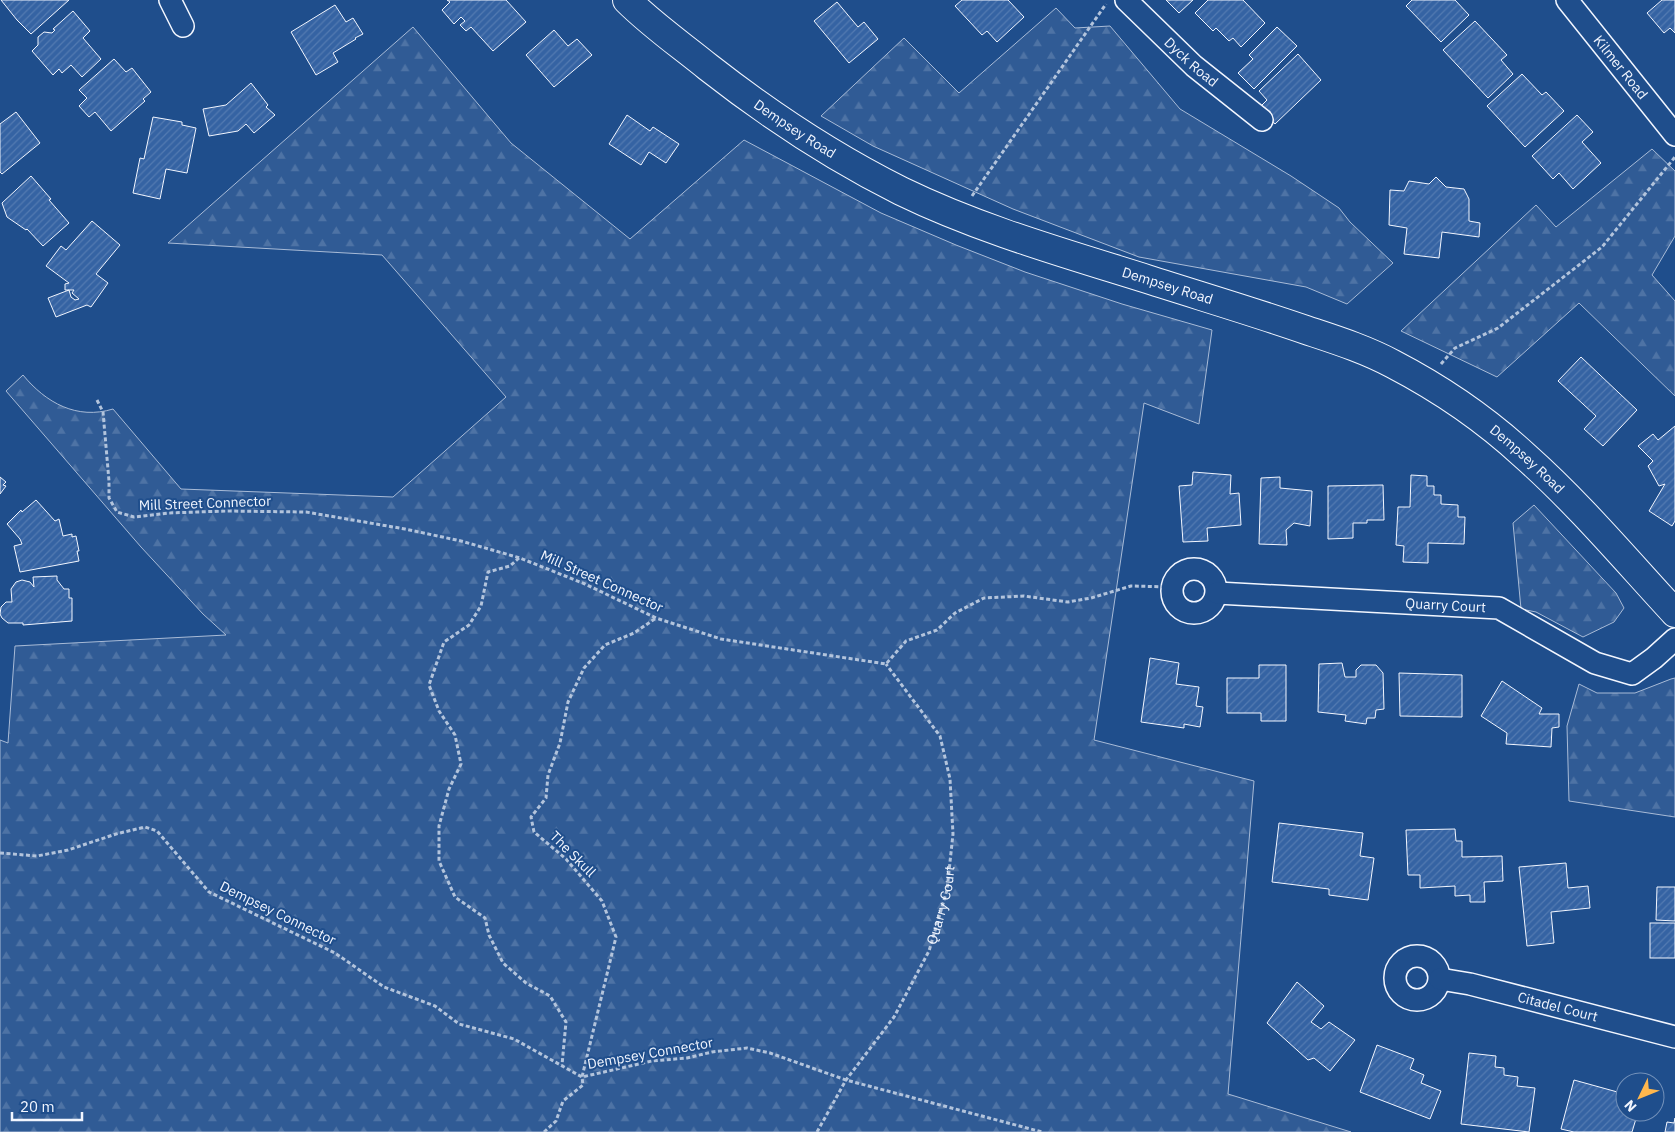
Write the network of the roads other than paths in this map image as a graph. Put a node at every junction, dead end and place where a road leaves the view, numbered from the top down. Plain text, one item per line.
1 (170, 0) edge
2 (627, 0) edge
3 (1126, 0) edge
4 (1567, 0) edge
5 (183, 26) dead end
6 (1262, 120) dead end
7 (1675, 135) edge
8 (1217, 593) junction
9 (1675, 613) edge
10 (1675, 639) edge
11 (1440, 979) dead end
12 (1675, 1037) edge

1 - 5 street
2 - 9 street, Dempsey Road
3 - 6 street, Dyck Road
4 - 7 street, Kilmer Road
8 - 8 street
8 - 10 street, Quarry Court
11 - 12 street, Citadel Court

